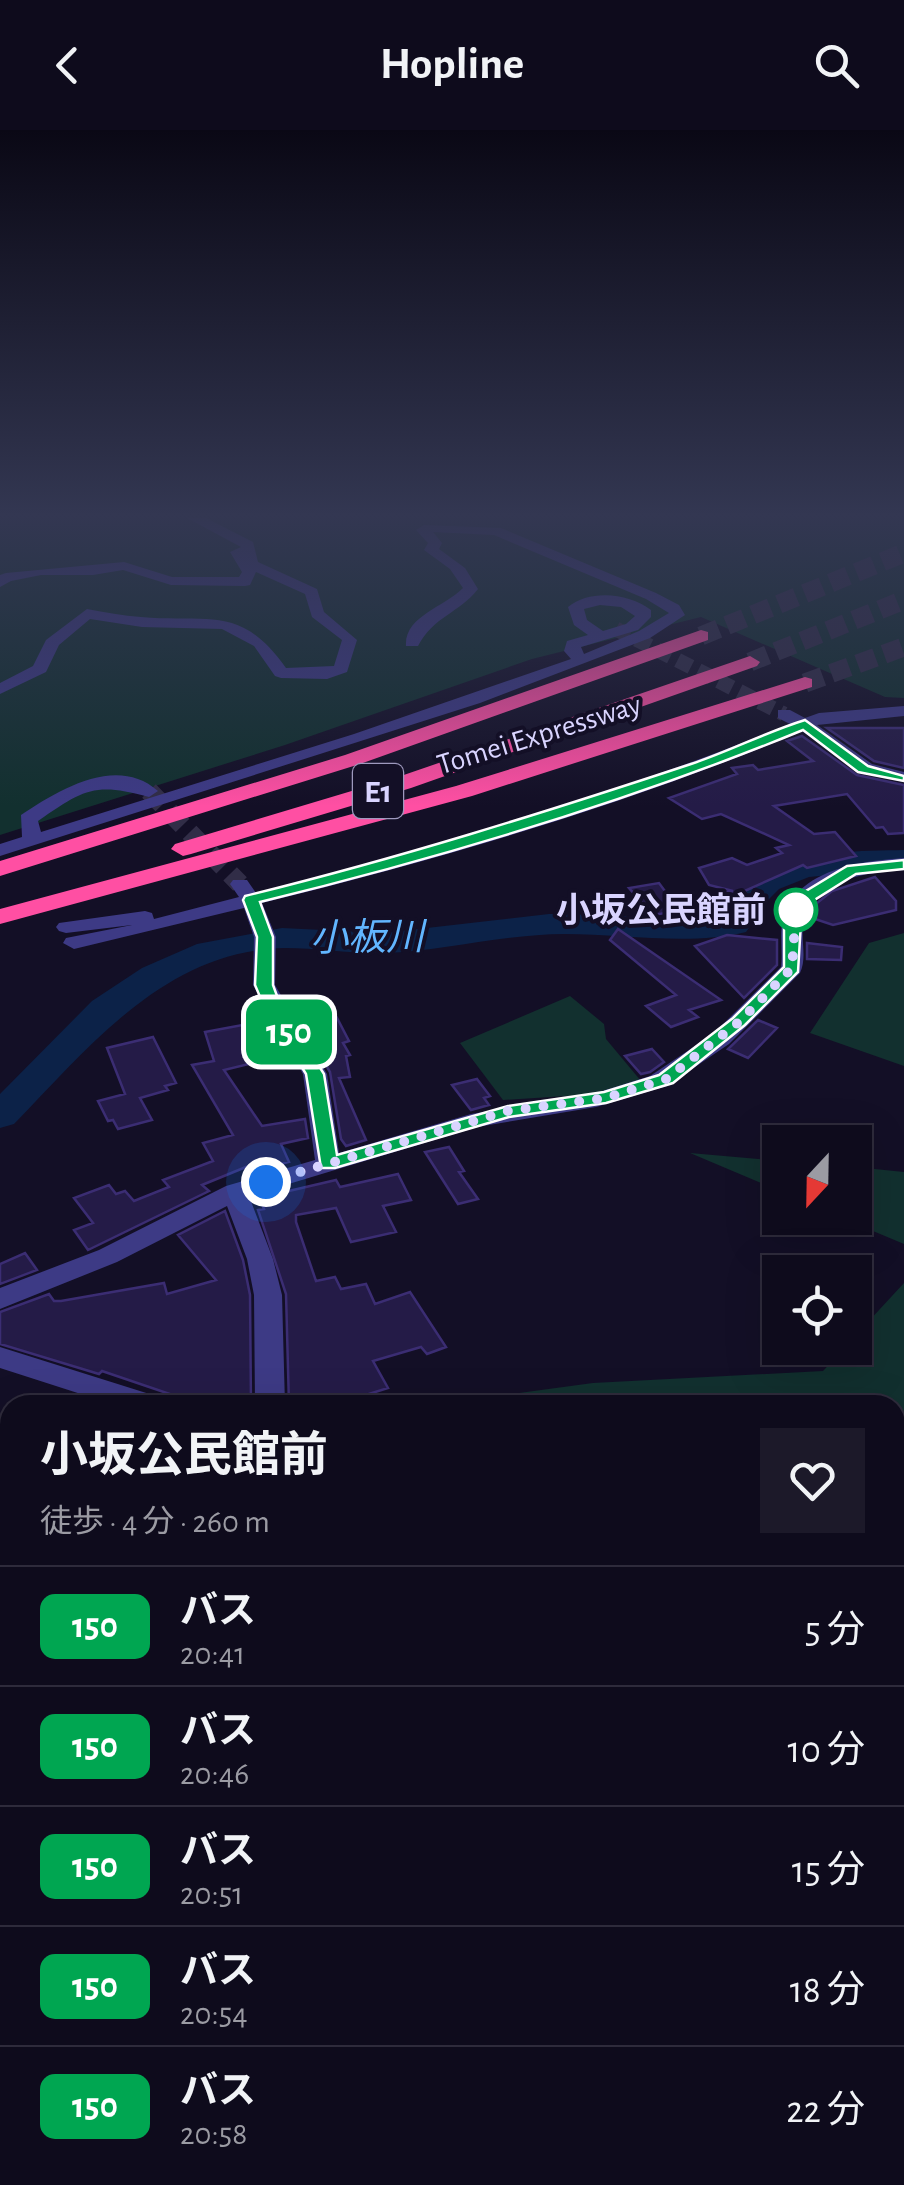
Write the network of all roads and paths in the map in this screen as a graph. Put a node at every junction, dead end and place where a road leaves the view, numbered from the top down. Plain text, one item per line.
1 (317, 614) edge
2 (437, 614) edge
3 (575, 614) edge
4 (643, 614) edge
5 (677, 614) edge
6 (608, 632) junction
7 (701, 636) tunnel mouth
8 (412, 643) dead end
9 (582, 661) junction
10 (750, 662) tunnel mouth
11 (805, 683) tunnel mouth
12 (0, 689) edge
13 (904, 712) edge
14 (784, 714) tunnel mouth
15 (805, 724) junction
16 (904, 776) edge
17 (149, 791) tunnel mouth
18 (33, 841) junction
19 (0, 850) edge
20 (904, 864) edge
21 (0, 869) edge
22 (246, 892) junction
23 (0, 899) edge
24 (0, 917) edge
25 (70, 935) dead end
26 (328, 1164) junction
27 (236, 1192) junction
28 (0, 1299) edge
29 (0, 1358) edge
30 (117, 1395) edge
31 (270, 1395) edge

1 - 12 street
2 - 8 street
3 - 6 street
4 - 6 street
5 - 9 street
6 - 9 street
7 - 21 highway, Tomei Expressway / E1
9 - 18 street
10 - 23 highway, Tomei Expressway / E1
11 - 24 highway, Tomei Expressway / E1
13 - 15 street
14 - 15 street
15 - 16 street
15 - 22 street
17 - 18 street
18 - 19 street
20 - 26 street
22 - 25 street
22 - 26 street
26 - 27 street
27 - 28 street
27 - 31 street
29 - 30 street

